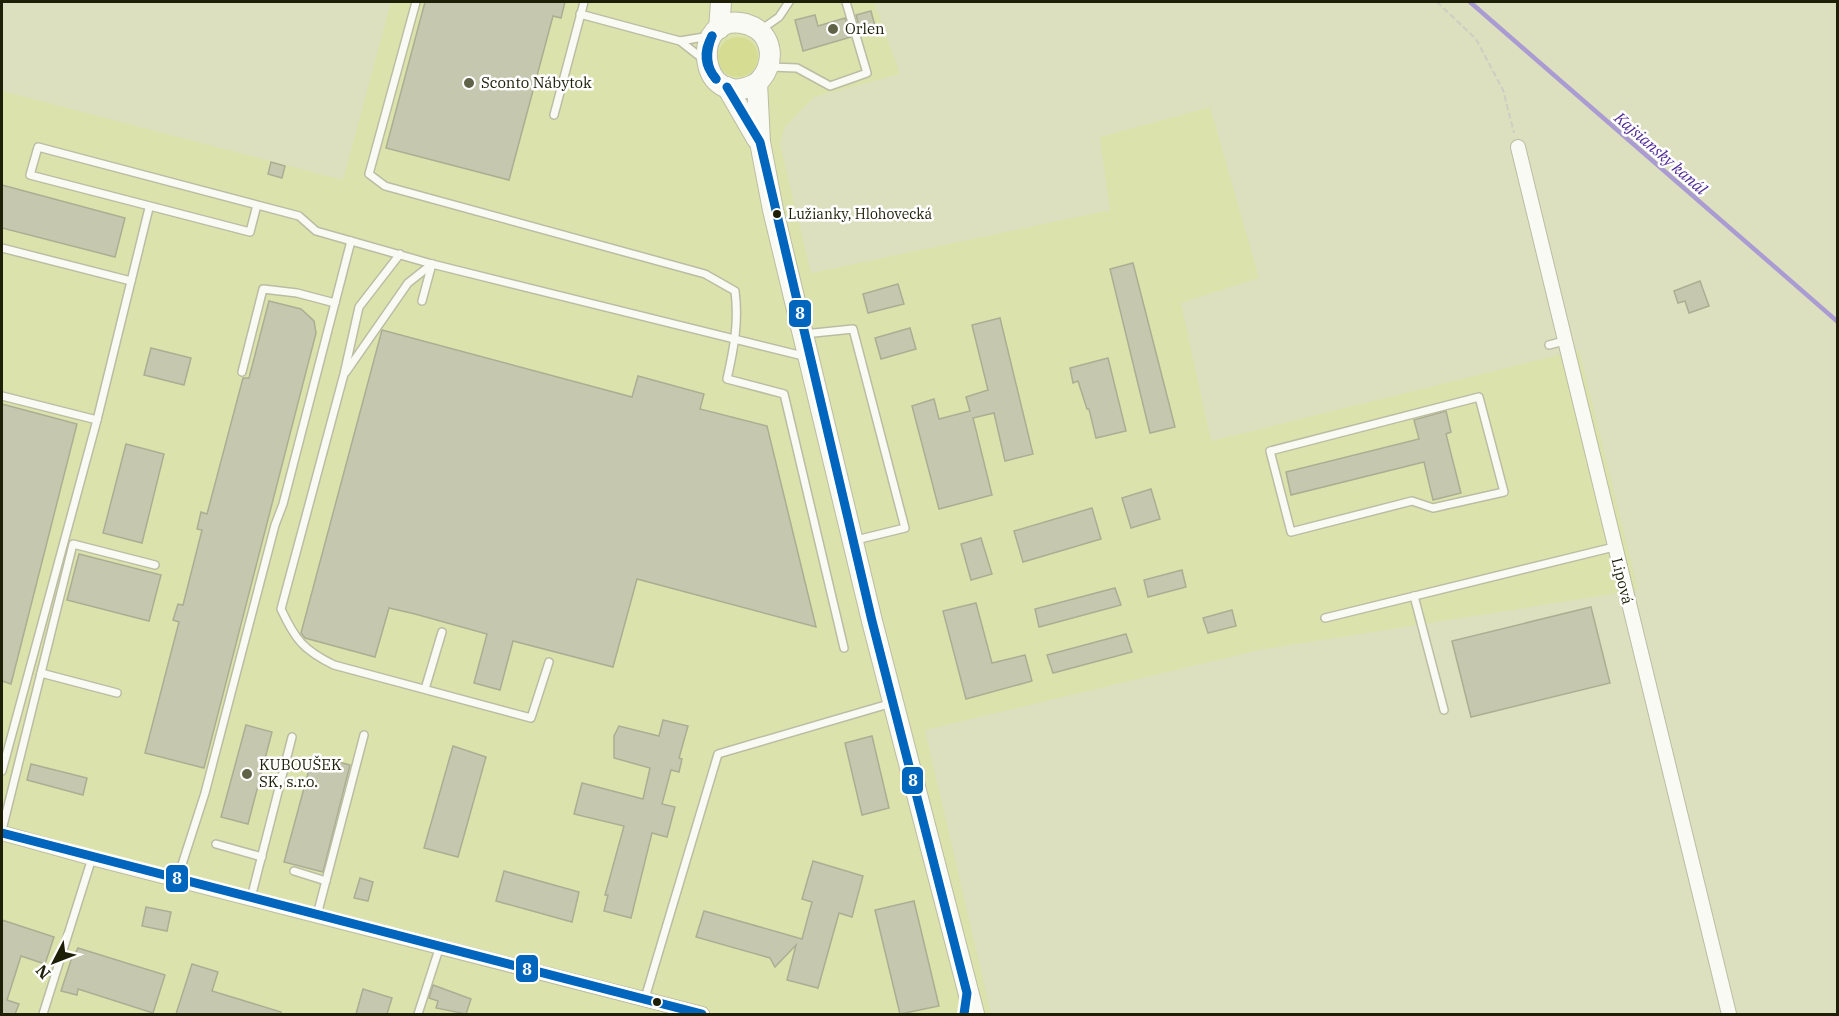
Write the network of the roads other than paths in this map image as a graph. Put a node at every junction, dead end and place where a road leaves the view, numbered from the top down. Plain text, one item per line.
1 (416, 2) edge
2 (584, 2) edge
3 (721, 2) edge
4 (731, 2) edge
5 (789, 2) edge
6 (846, 2) edge
7 (580, 14) junction
8 (752, 28) junction
9 (716, 32) junction
10 (680, 41) junction
11 (706, 61) junction
12 (763, 75) junction
13 (727, 87) junction
14 (554, 116) dead end
15 (760, 142) junction
16 (1518, 147) road end
17 (257, 205) junction
18 (149, 208) junction
19 (351, 241) junction
20 (2, 248) edge
21 (400, 254) junction
22 (432, 264) junction
23 (131, 281) junction
24 (422, 301) dead end
25 (335, 303) junction
26 (804, 334) junction
27 (736, 339) junction
28 (1564, 341) junction
29 (1549, 345) dead end
30 (809, 357) junction
31 (242, 372) dead end
32 (344, 374) junction
33 (2, 396) edge
34 (97, 420) junction
35 (1412, 501) joint
36 (853, 541) junction
37 (1614, 546) junction
38 (155, 565) dead end
39 (1414, 596) junction
40 (1325, 618) dead end
41 (441, 632) dead end
42 (844, 648) dead end
43 (549, 662) dead end
44 (41, 673) junction
45 (425, 689) junction
46 (117, 693) dead end
47 (893, 703) junction
48 (1444, 710) dead end
49 (364, 735) dead end
50 (292, 738) dead end
51 (2, 771) edge
52 (2, 831) edge
53 (216, 844) dead end
54 (262, 856) junction
55 (92, 858) junction
56 (294, 871) dead end
57 (177, 880) junction
58 (326, 881) junction
59 (251, 898) junction
60 (317, 915) junction
61 (440, 946) junction
62 (967, 993) junction
63 (645, 998) junction
64 (43, 1014) edge
65 (418, 1014) edge
66 (702, 1014) edge
67 (964, 1014) edge
68 (974, 1014) edge
69 (1729, 1014) edge

1 - 27 lane
2 - 7 lane
3 - 9 main road
4 - 8 main road
5 - 8 lane
6 - 12 lane
7 - 10 lane
7 - 14 lane
8 - 9 main road
8 - 12 main road
9 - 10 lane
9 - 11 main road
10 - 11 lane
11 - 13 main road
12 - 13 main road
12 - 15 main road
13 - 15 main road
15 - 26 main road
16 - 28 street, Lipová
17 - 18 lane
17 - 18 lane
17 - 19 lane
18 - 23 lane
19 - 21 lane
19 - 25 lane
20 - 23 lane
21 - 22 lane
21 - 32 lane
22 - 24 lane
22 - 27 lane
22 - 32 lane
23 - 34 lane
25 - 31 lane
25 - 57 lane
26 - 30 main road
26 - 36 lane
27 - 30 lane
27 - 42 lane
28 - 29 lane
28 - 37 street, Lipová
30 - 36 main road
32 - 45 lane
33 - 34 lane
34 - 51 lane
35 - 35 lane
36 - 47 main road
37 - 39 lane
37 - 69 street, Lipová
38 - 44 lane
39 - 40 lane
39 - 48 lane
41 - 45 lane
43 - 45 lane
44 - 46 lane
44 - 52 lane
47 - 62 main road
47 - 63 lane
49 - 58 lane
50 - 54 lane
52 - 55 street
53 - 54 lane
54 - 59 lane
55 - 57 street
55 - 64 lane
56 - 58 lane
57 - 59 street
58 - 60 lane
59 - 60 street
60 - 61 street
61 - 63 street
61 - 65 lane
62 - 67 main road
62 - 68 main road
63 - 66 street

